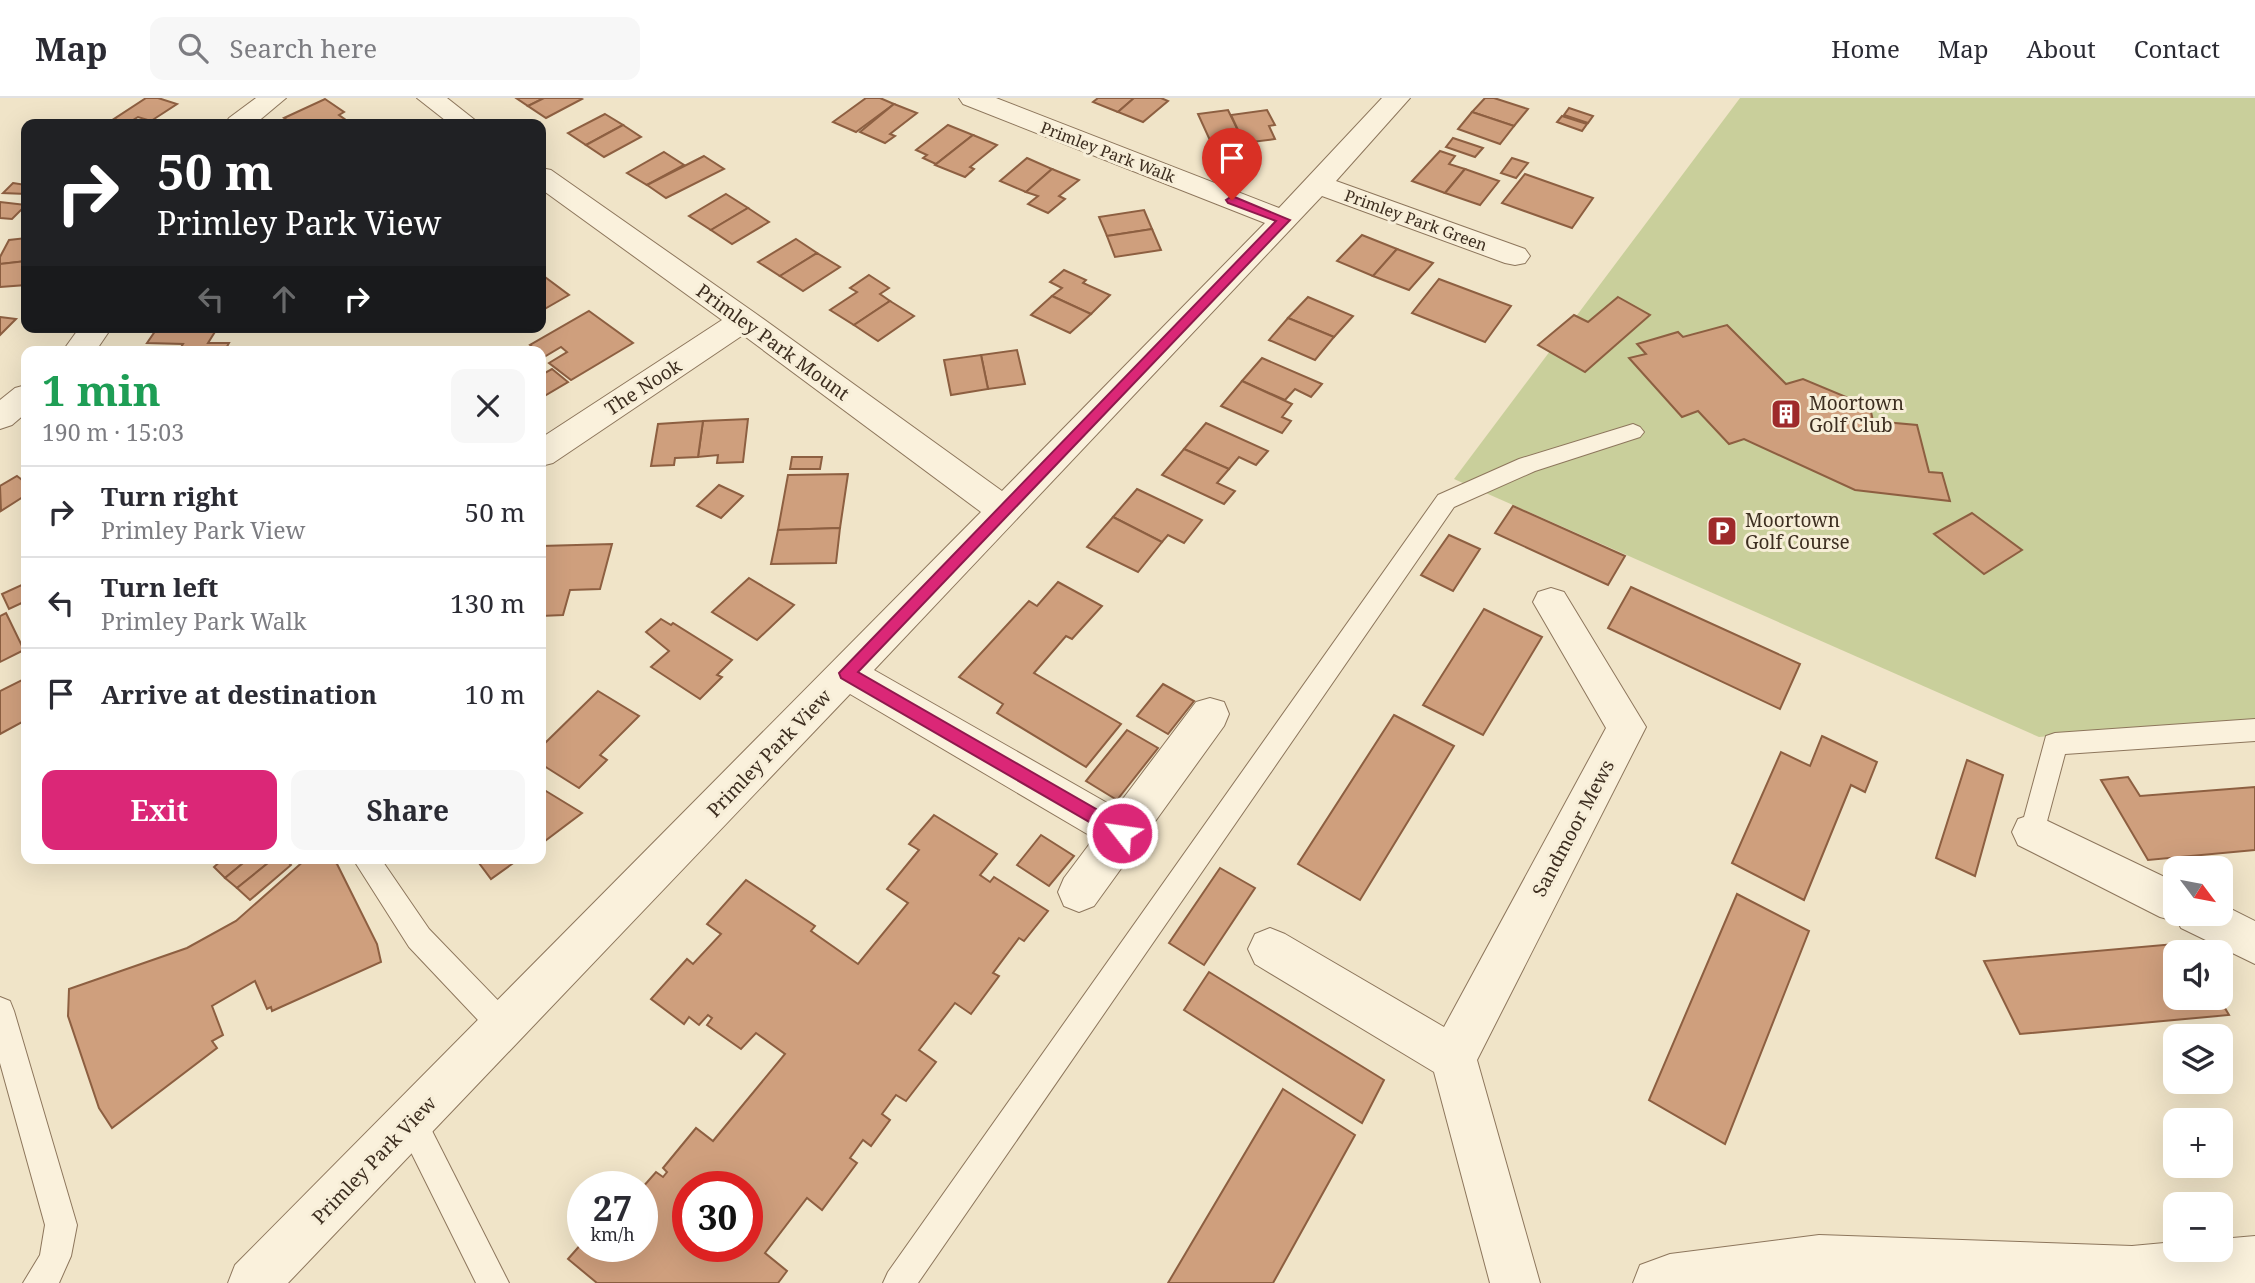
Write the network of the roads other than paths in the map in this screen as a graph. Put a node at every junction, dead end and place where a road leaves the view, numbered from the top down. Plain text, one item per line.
1 (273, 98) edge
2 (430, 98) edge
3 (972, 98) edge
4 (1396, 98) edge
5 (245, 119) edge
6 (460, 119) edge
7 (546, 180) edge
8 (1317, 184) junction
9 (1284, 220) junction
10 (1515, 256) dead end
11 (744, 320) junction
12 (21, 401) edge
13 (0, 417) edge
14 (1633, 432) dead end
15 (546, 451) edge
16 (1004, 511) junction
17 (1551, 602) dead end
18 (847, 673) junction
19 (1210, 714) dead end
20 (2255, 730) edge
21 (2033, 832) joint
22 (1122, 833) junction
23 (369, 864) edge
24 (1079, 892) dead end
25 (2163, 897) edge
26 (2220, 926) edge
27 (2255, 943) edge
28 (1270, 949) dead end
29 (0, 1010) edge
30 (504, 1027) junction
31 (1453, 1058) junction
32 (411, 1122) junction
33 (2255, 1261) edge
34 (40, 1283) edge
35 (253, 1283) edge
36 (493, 1283) edge
37 (899, 1283) edge
38 (1515, 1283) edge
39 (1658, 1283) edge

1 - 5 street
2 - 6 street
3 - 9 street, Primley Park Walk
4 - 8 street, Primley Park View
7 - 11 street, Primley Park Mount
8 - 9 street, Primley Park View
8 - 10 street, Primley Park Green
9 - 16 street, Primley Park View
11 - 15 street, The Nook
11 - 16 street, Primley Park Mount
12 - 13 street
14 - 37 lane
16 - 18 street, Primley Park View
17 - 31 street, Sandmoor Mews
18 - 22 street
18 - 30 street, Primley Park View
19 - 22 street
20 - 21 lane
21 - 25 street
22 - 24 street
23 - 30 lane
26 - 27 street
28 - 31 street
29 - 34 lane
30 - 32 street, Primley Park View
31 - 38 street
32 - 35 street, Primley Park View
32 - 36 lane
33 - 39 street

